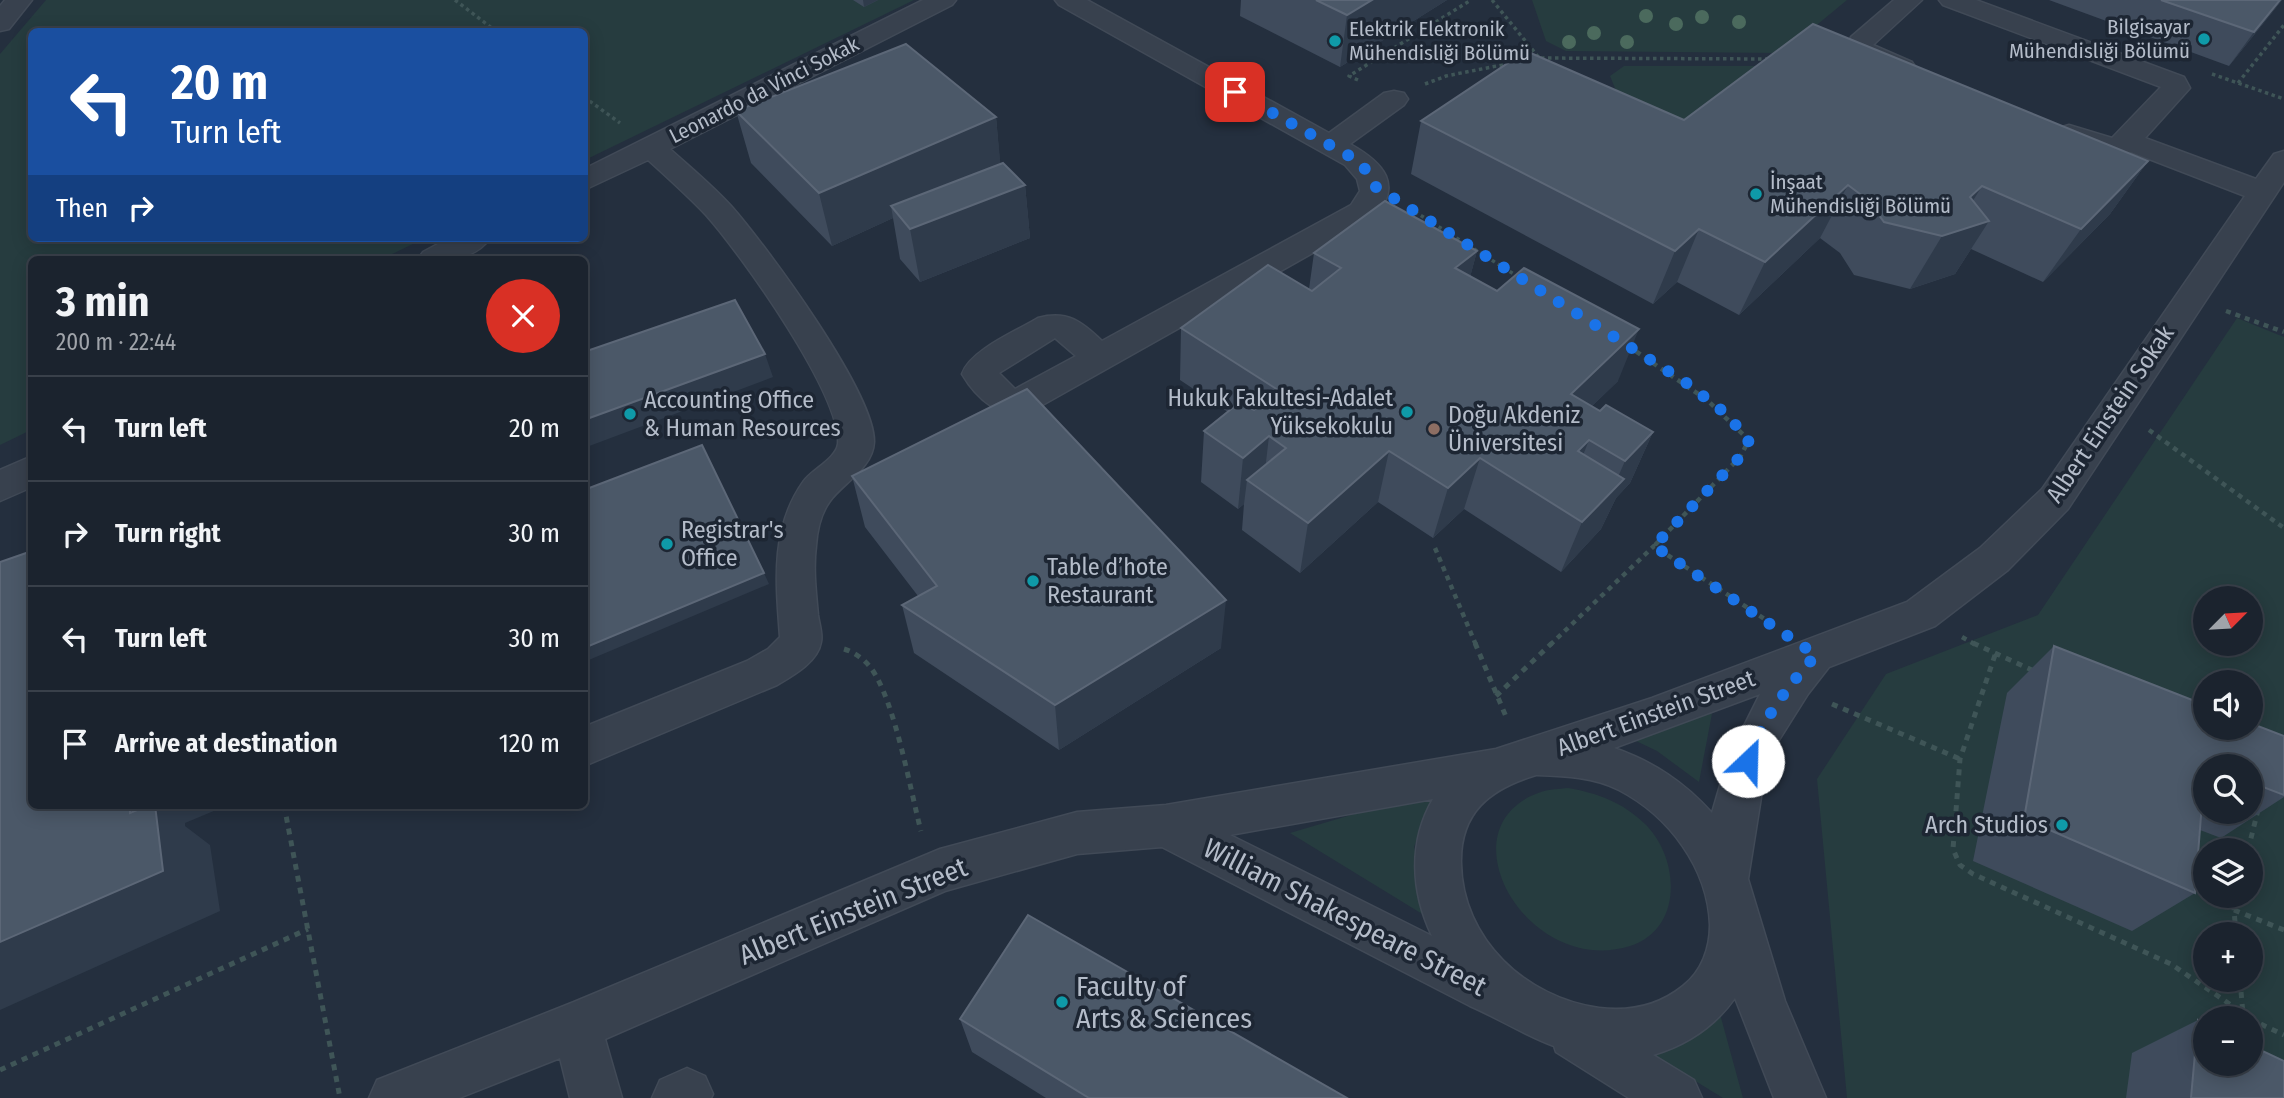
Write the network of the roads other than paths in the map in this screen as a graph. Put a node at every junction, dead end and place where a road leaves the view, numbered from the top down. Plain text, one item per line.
1 (19, 0) edge
2 (943, 0) edge
3 (1068, 0) edge
4 (1909, 0) edge
5 (1952, 0) edge
6 (0, 23) edge
7 (1931, 79) edge
8 (1394, 99) road end
9 (2045, 125) edge
10 (2133, 134) junction
11 (1329, 145) junction
12 (651, 147) junction
13 (2272, 176) edge
14 (588, 179) edge
15 (466, 242) edge
16 (440, 256) edge
17 (1107, 354) dead end
18 (28, 472) edge
19 (0, 487) edge
20 (1802, 670) junction
21 (588, 745) edge
22 (1518, 761) junction
23 (1166, 826) junction
24 (1730, 894) junction
25 (1542, 1017) junction
26 (577, 1027) junction
27 (395, 1098) edge
28 (596, 1098) edge
29 (1676, 1098) edge
30 (1800, 1098) edge

1 - 6 street
2 - 12 street, Leonardo da Vinci Sokak
3 - 11 street
4 - 7 street
5 - 10 street
8 - 11 street
9 - 10 street
10 - 13 street
11 - 17 street
12 - 14 street, Leonardo da Vinci Sokak
12 - 21 street
13 - 20 street, Albert Einstein Sokak
15 - 16 street
18 - 19 street
20 - 22 street, Albert Einstein Street
20 - 24 street
22 - 23 street, Albert Einstein Street
22 - 24 street
22 - 25 street
23 - 25 street, William Shakespeare Street
23 - 26 street, Albert Einstein Street
24 - 25 street
24 - 30 street
25 - 29 street, William Shakespeare Street
26 - 27 street, Albert Einstein Street
26 - 28 street

